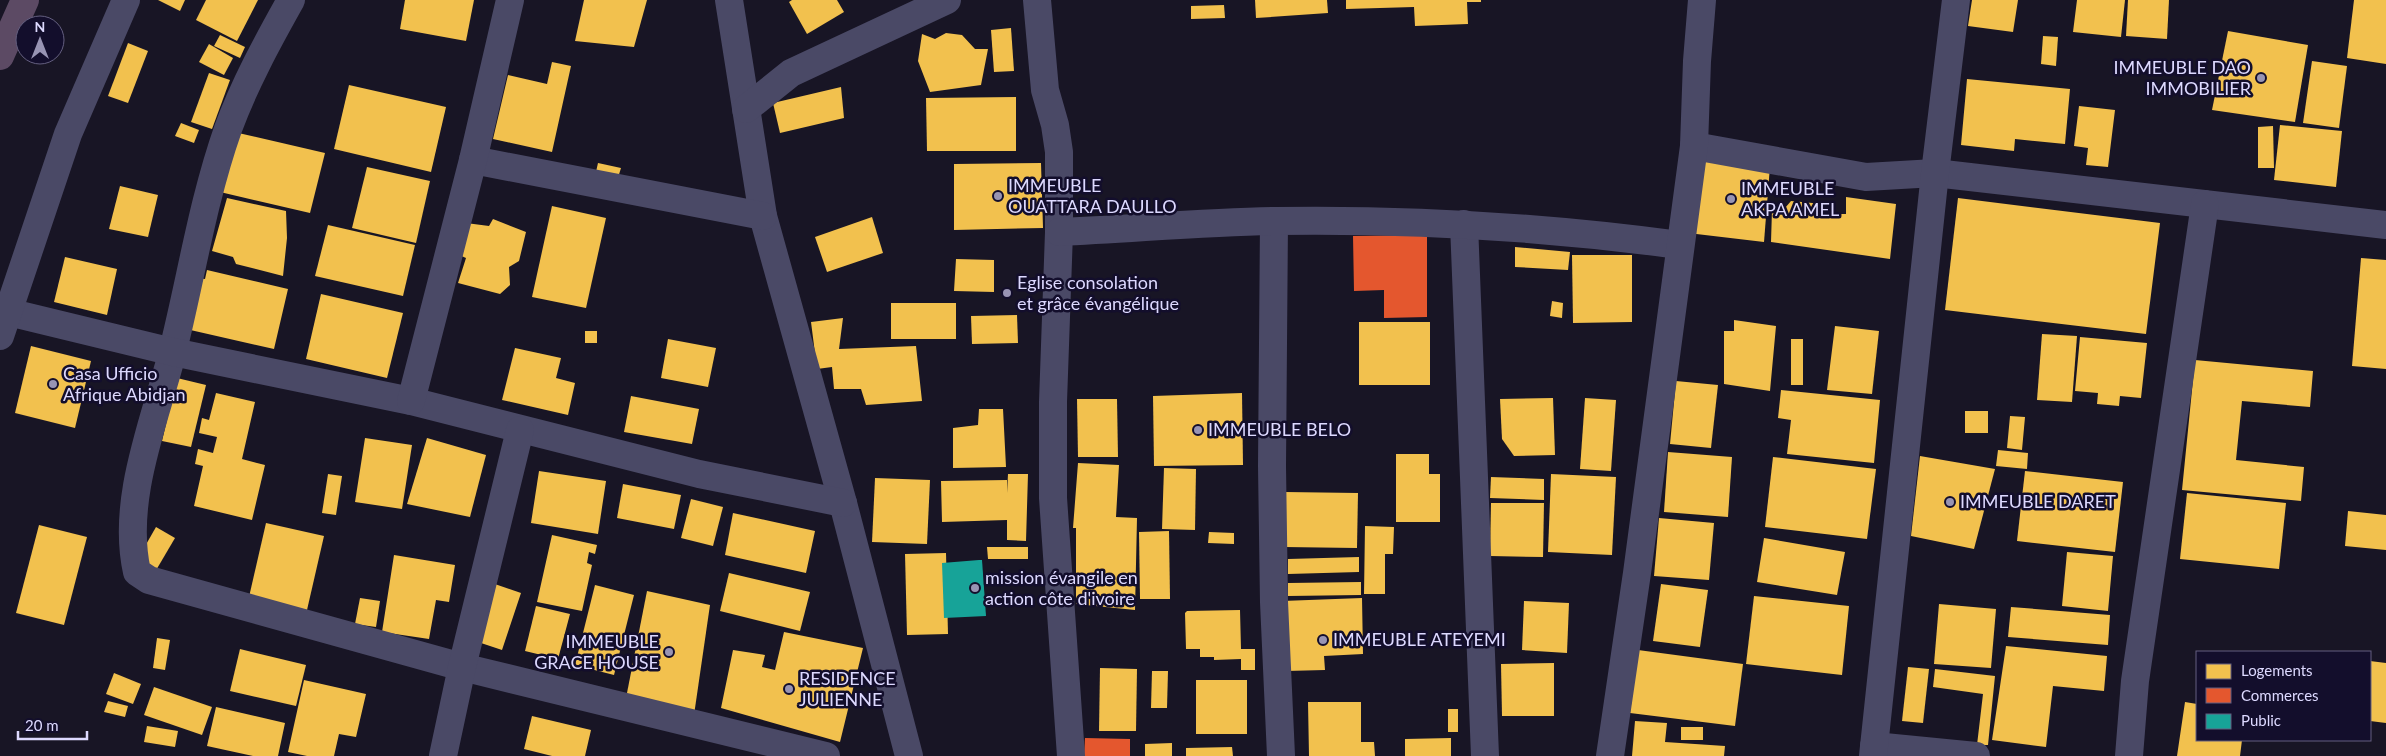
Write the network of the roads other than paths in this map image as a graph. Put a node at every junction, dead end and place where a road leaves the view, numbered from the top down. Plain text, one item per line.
1 (25, 0) edge
2 (126, 0) edge
3 (291, 0) edge
4 (510, 0) edge
5 (729, 0) edge
6 (946, 0) edge
7 (1037, 0) edge
8 (1702, 0) edge
9 (1956, 0) edge
10 (0, 56) edge
11 (746, 109) junction
12 (1694, 146) junction
13 (473, 160) junction
14 (1935, 173) junction
15 (2206, 204) junction
16 (763, 216) junction
17 (1274, 221) junction
18 (1464, 224) junction
19 (2386, 225) edge
20 (1059, 232) junction
21 (1679, 245) junction
22 (4, 324) edge
23 (173, 352) junction
24 (411, 401) junction
25 (520, 430) junction
26 (843, 503) junction
27 (462, 667) junction
28 (1874, 751) edge
29 (443, 756) edge
30 (826, 756) edge
31 (909, 756) edge
32 (1071, 756) edge
33 (1281, 756) edge
34 (1485, 756) edge
35 (1610, 756) edge
36 (1976, 756) edge
37 (2129, 756) edge

1 - 10 highway
2 - 22 street
3 - 23 street
4 - 13 street
5 - 11 street
6 - 11 street
7 - 20 street
8 - 12 street
9 - 14 street
11 - 16 street
12 - 14 street
12 - 21 street
13 - 16 street
13 - 24 street
14 - 15 street
14 - 28 street
15 - 19 street
15 - 37 street
16 - 26 street
17 - 18 street
17 - 20 street
17 - 33 street
18 - 21 street
18 - 34 street
20 - 32 street
21 - 35 street
22 - 23 street
23 - 24 street
23 - 27 street
24 - 25 street
25 - 26 street
25 - 27 street
26 - 31 street
27 - 29 street
27 - 30 street
28 - 36 street

